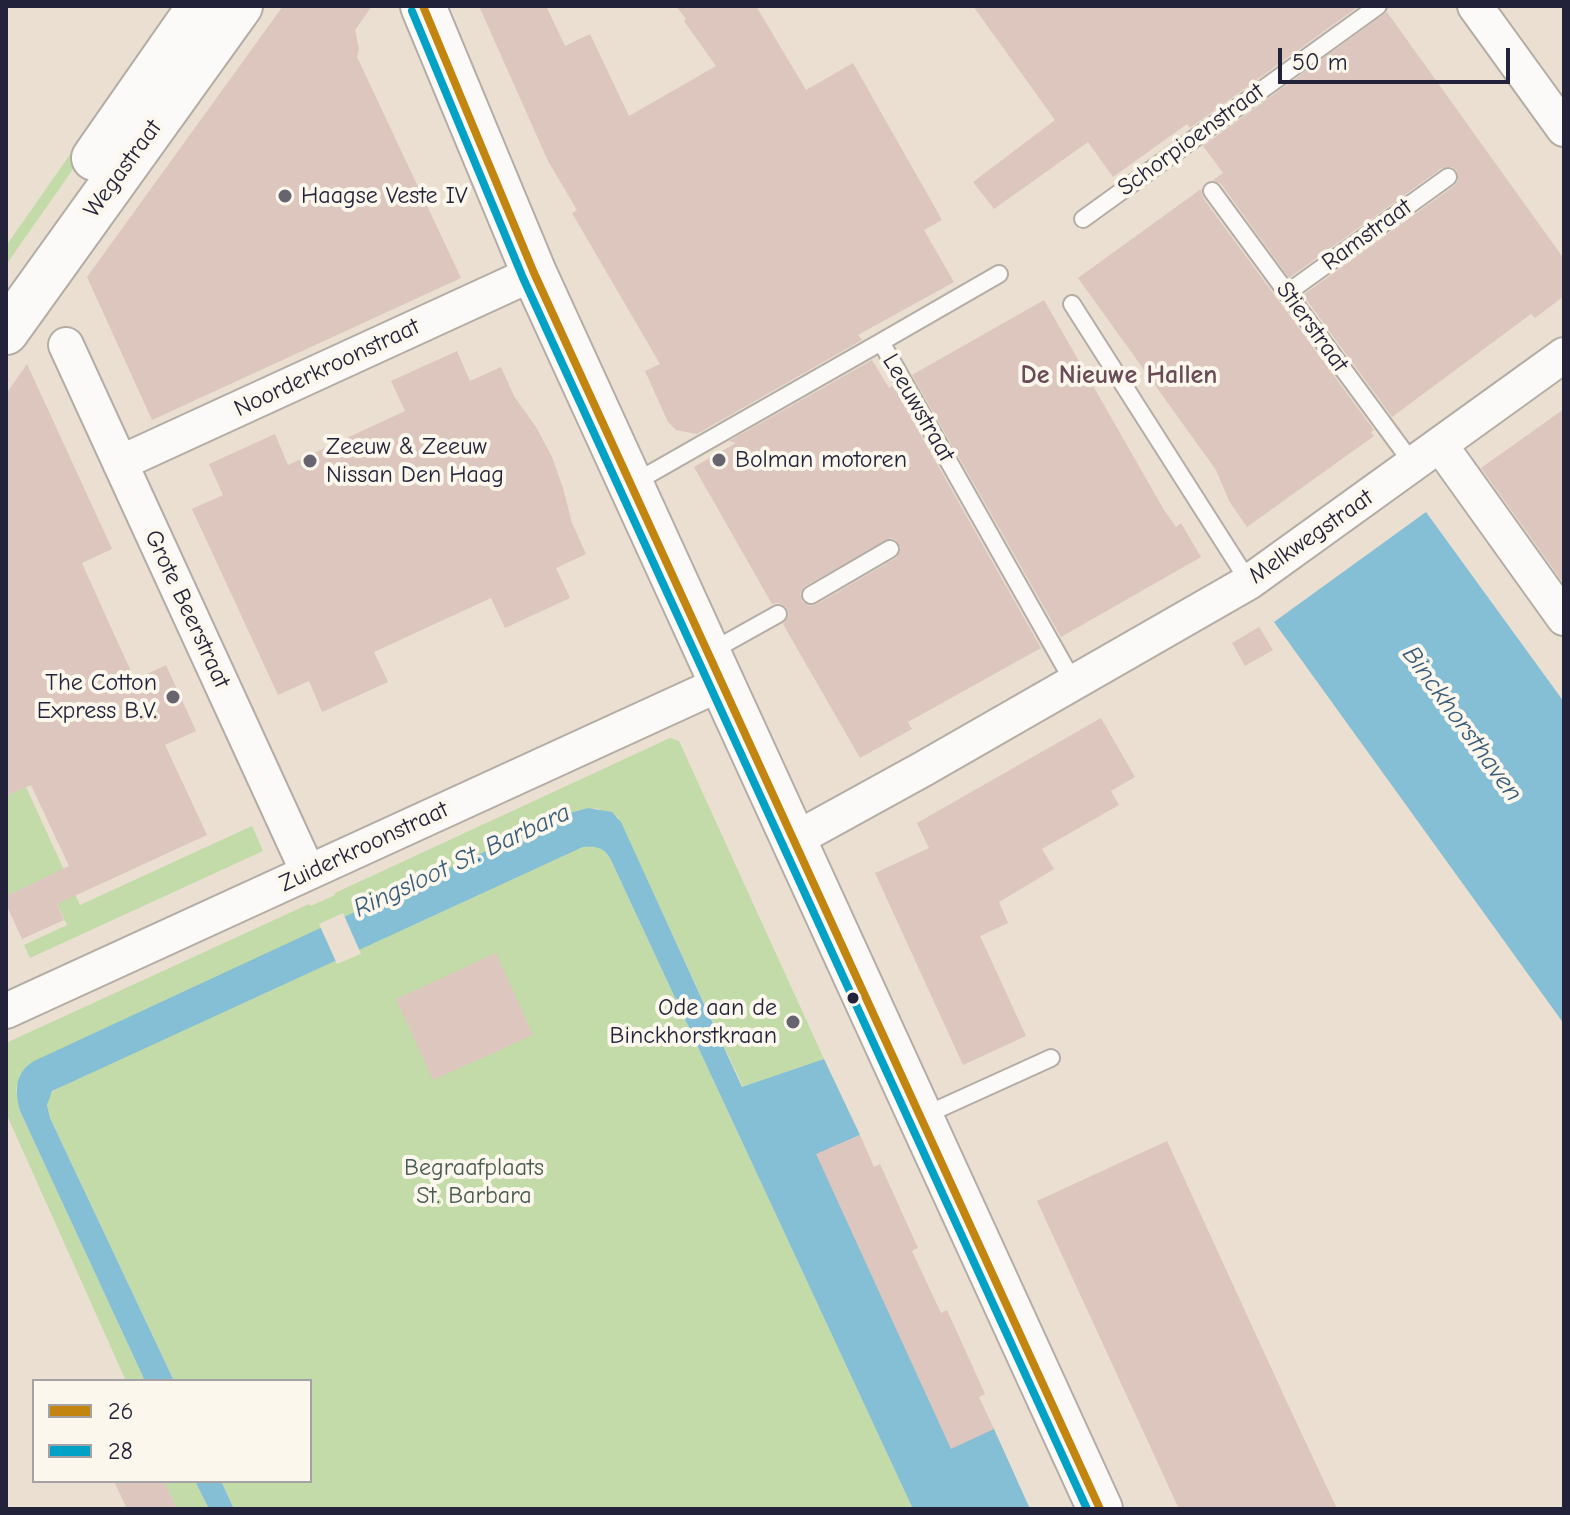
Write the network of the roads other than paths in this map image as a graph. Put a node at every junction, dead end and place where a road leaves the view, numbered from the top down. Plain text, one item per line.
1 (200, 6) edge
2 (240, 6) edge
3 (423, 6) edge
4 (1378, 6) edge
5 (1475, 6) edge
6 (1564, 129) edge
7 (1448, 177) dead end
8 (1212, 191) dead end
9 (1083, 219) dead end
10 (534, 273) junction
11 (999, 274) dead end
12 (6, 282) edge
13 (1287, 293) junction
14 (1072, 304) dead end
15 (6, 332) edge
16 (881, 342) junction
17 (66, 345) dead end
18 (1564, 355) edge
19 (1426, 455) junction
20 (120, 463) junction
21 (630, 484) junction
22 (890, 549) dead end
23 (1249, 582) junction
24 (811, 595) dead end
25 (778, 614) dead end
26 (1564, 618) edge
27 (715, 668) junction
28 (1074, 683) junction
29 (794, 840) junction
30 (308, 872) junction
31 (6, 1011) edge
32 (1051, 1058) dead end
33 (921, 1117) junction
34 (1100, 1509) edge

1 - 12 street, Wegastraat
2 - 15 street, Wegastraat
3 - 10 street
4 - 9 lane, Schorpioenstraat
5 - 6 street
7 - 13 lane, Ramstraat
8 - 13 lane, Stierstraat
10 - 20 street, Noorderkroonstraat
10 - 21 street
11 - 16 lane
13 - 19 lane, Stierstraat
14 - 23 lane
16 - 21 lane, Leeuwstraat
16 - 28 lane, Leeuwstraat
17 - 20 street, Grote Beerstraat
18 - 19 street, Melkwegstraat
19 - 23 street, Melkwegstraat
19 - 26 street
20 - 30 street, Grote Beerstraat
21 - 27 street
22 - 24 lane
23 - 28 street, Melkwegstraat
25 - 27 lane
27 - 29 street
27 - 30 street, Zuiderkroonstraat
28 - 29 street, Melkwegstraat
29 - 33 street
30 - 31 street, Zuiderkroonstraat
32 - 33 lane
33 - 34 street

